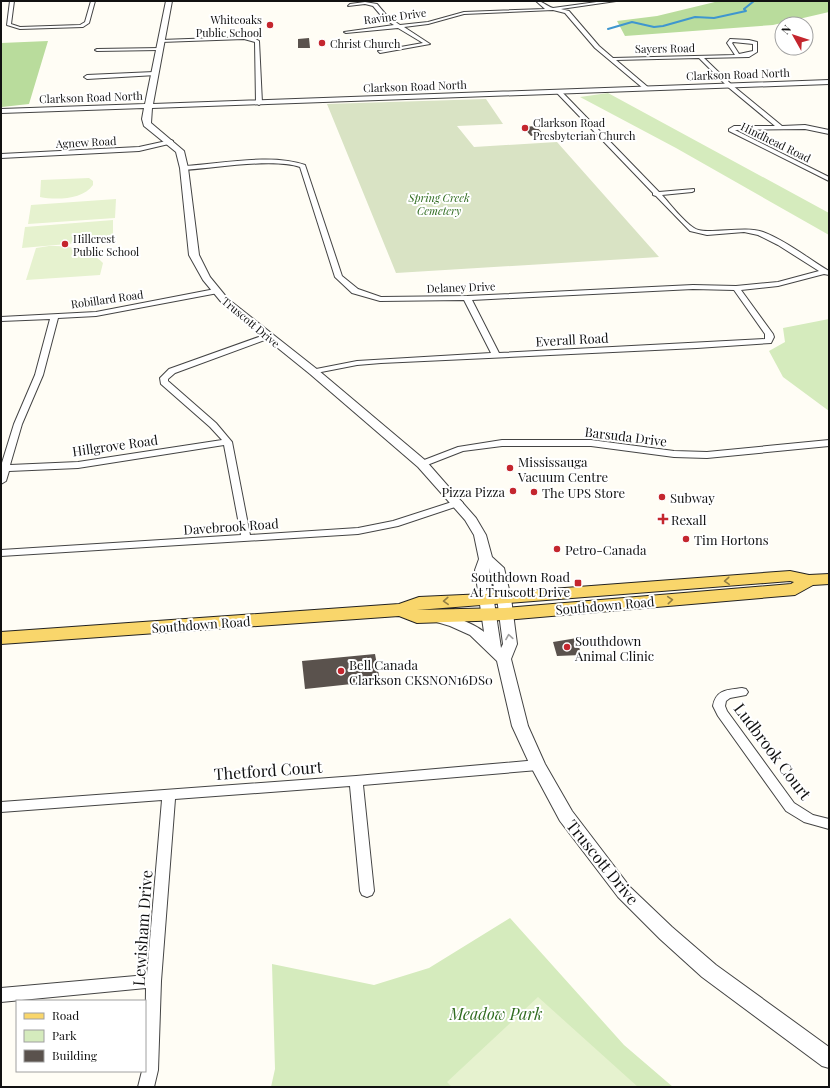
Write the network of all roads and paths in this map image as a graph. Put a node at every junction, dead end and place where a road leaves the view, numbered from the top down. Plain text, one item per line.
1 (12, 1) edge
2 (93, 1) edge
3 (168, 1) edge
4 (538, 1) edge
5 (612, 1) edge
6 (350, 5) dead end
7 (553, 10) junction
8 (399, 27) junction
9 (346, 32) dead end
10 (161, 41) junction
11 (159, 49) junction
12 (97, 50) dead end
13 (380, 52) dead end
14 (738, 56) junction
15 (700, 57) junction
16 (614, 59) junction
17 (154, 74) junction
18 (87, 77) dead end
19 (829, 82) edge
20 (730, 86) junction
21 (646, 88) junction
22 (559, 92) junction
23 (259, 102) junction
24 (148, 106) junction
25 (1, 112) edge
26 (780, 126) junction
27 (829, 132) edge
28 (171, 142) junction
29 (1, 156) edge
30 (184, 168) junction
31 (829, 173) edge
32 (818, 174) junction
33 (829, 179) edge
34 (692, 190) dead end
35 (655, 194) junction
36 (827, 273) edge
37 (736, 288) junction
38 (215, 291) junction
39 (467, 298) junction
40 (54, 317) junction
41 (1, 319) edge
42 (267, 336) junction
43 (496, 356) junction
44 (314, 372) junction
45 (228, 442) junction
46 (829, 443) edge
47 (422, 464) junction
48 (4, 468) junction
49 (1, 481) edge
50 (458, 503) junction
51 (246, 538) junction
52 (1, 553) edge
53 (486, 559) junction
54 (829, 579) edge
55 (505, 606) junction
56 (486, 607) junction
57 (401, 610) junction
58 (433, 616) junction
59 (1, 638) edge
60 (493, 647) junction
61 (504, 659) junction
62 (742, 692) dead end
63 (538, 765) junction
64 (356, 781) junction
65 (169, 794) junction
66 (1, 807) edge
67 (829, 824) edge
68 (367, 891) dead end
69 (154, 982) junction
70 (1, 995) edge
71 (829, 1059) edge
72 (146, 1087) edge

1 - 2 street
3 - 10 street, Truscott Drive
4 - 7 street
5 - 7 street, Ravine Drive
6 - 8 street
7 - 8 street, Ravine Drive
7 - 16 street
8 - 9 street, Ravine Drive
8 - 13 street
10 - 11 street, Truscott Drive
10 - 23 street
11 - 12 street
11 - 17 street, Truscott Drive
14 - 14 street
14 - 15 street
15 - 16 street, Sayers Road
15 - 20 street, Sayers Road
16 - 21 street
17 - 18 street
17 - 24 street, Truscott Drive
19 - 20 street, Clarkson Road North
20 - 21 street, Clarkson Road North
20 - 26 street, Hindhead Road
21 - 22 street, Clarkson Road North
22 - 23 street, Clarkson Road North
22 - 35 street
23 - 24 street, Clarkson Road North
24 - 25 street, Clarkson Road North
24 - 28 street, Truscott Drive
26 - 27 street
26 - 32 street, Hindhead Road
28 - 29 street, Agnew Road
28 - 30 street, Truscott Drive
30 - 38 street, Truscott Drive
30 - 39 street, Delaney Drive
31 - 32 street
32 - 33 street, Hindhead Road
34 - 35 street
35 - 36 street
36 - 37 street, Delaney Drive
37 - 39 street, Delaney Drive
37 - 43 street, Everall Road
38 - 40 street, Robillard Road
38 - 42 street, Truscott Drive
39 - 43 street
40 - 41 street, Robillard Road
40 - 48 street
42 - 44 street, Truscott Drive
42 - 45 street
43 - 44 street, Everall Road
44 - 47 street, Truscott Drive
45 - 48 street, Hillgrove Road
45 - 51 street
46 - 47 street, Barsuda Drive
47 - 50 street, Truscott Drive
48 - 49 street
50 - 51 street, Davebrook Road
50 - 53 street, Truscott Drive
51 - 52 street, Davebrook Road
53 - 55 street, Truscott Drive
53 - 56 street, Truscott Drive
54 - 55 main road, Southdown Road
55 - 56 main road, Southdown Road
61 -> 55 street, Truscott Drive
56 -> 57 main road, Southdown Road
56 - 58 main road, Southdown Road
56 - 60 street, Truscott Drive
57 - 58 main road, Southdown Road
57 - 59 main road, Southdown Road
58 - 60 street
60 - 61 street, Truscott Drive
61 - 63 street, Truscott Drive
62 - 67 street, Ludbrook Court
63 - 64 street, Thetford Court
63 - 71 street, Truscott Drive
64 - 65 street, Thetford Court
64 - 68 street
65 - 66 street, Thetford Court
65 - 69 street, Lewisham Drive
69 - 70 street
69 - 72 street, Lewisham Drive

